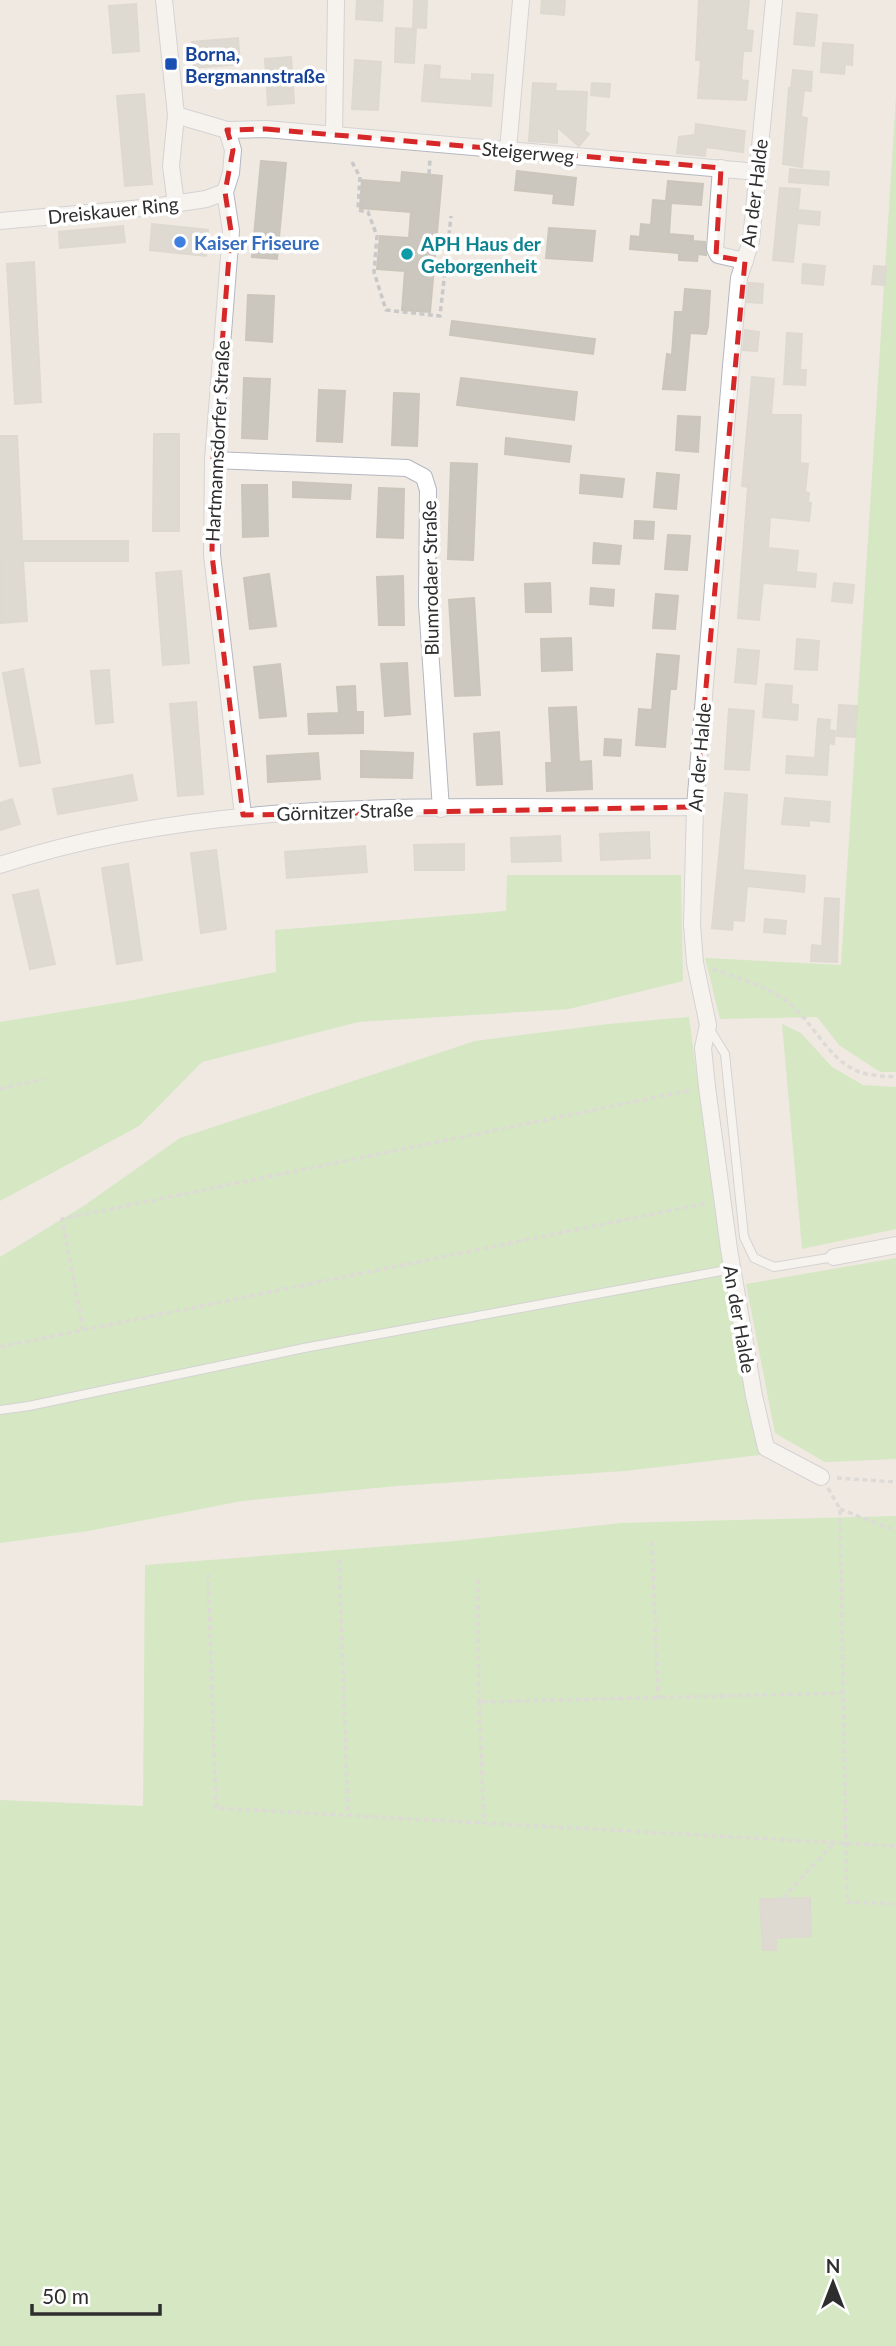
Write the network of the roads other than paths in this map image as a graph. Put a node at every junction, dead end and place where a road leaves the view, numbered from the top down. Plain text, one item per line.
1 (164, 0) edge
2 (336, 0) edge
3 (521, 0) edge
4 (774, 0) edge
5 (176, 115) junction
6 (228, 130) junction
7 (334, 134) junction
8 (508, 150) junction
9 (721, 169) junction
10 (758, 172) junction
11 (225, 192) junction
12 (176, 204) junction
13 (0, 222) edge
14 (745, 261) junction
15 (213, 460) junction
16 (695, 807) junction
17 (441, 809) junction
18 (243, 815) junction
19 (0, 865) edge
20 (708, 1025) junction
21 (896, 1245) edge
22 (834, 1257) joint
23 (732, 1269) junction
24 (0, 1410) edge
25 (821, 1477) road end

1 - 5 street
2 - 7 street
3 - 8 street
4 - 10 street, An der Halde
5 - 6 street, Steigerweg
5 - 12 street
6 - 7 street, Steigerweg
6 - 11 street
7 - 8 street, Steigerweg
8 - 9 street, Steigerweg
9 - 10 street, Steigerweg
9 - 14 street
10 - 14 street, An der Halde
11 - 12 street, Dreiskauer Ring
11 - 15 street, Hartmannsdorfer Straße
12 - 13 street, Dreiskauer Ring
14 - 16 street, An der Halde
15 - 17 street, Blumrodaer Straße
15 - 18 street, Hartmannsdorfer Straße
16 - 17 street, Görnitzer Straße
16 - 20 street, An der Halde
17 - 18 street, Görnitzer Straße
18 - 19 street, Görnitzer Straße
20 - 22 lane
20 - 23 street, An der Halde
21 - 22 street
23 - 24 lane
23 - 25 street, An der Halde

